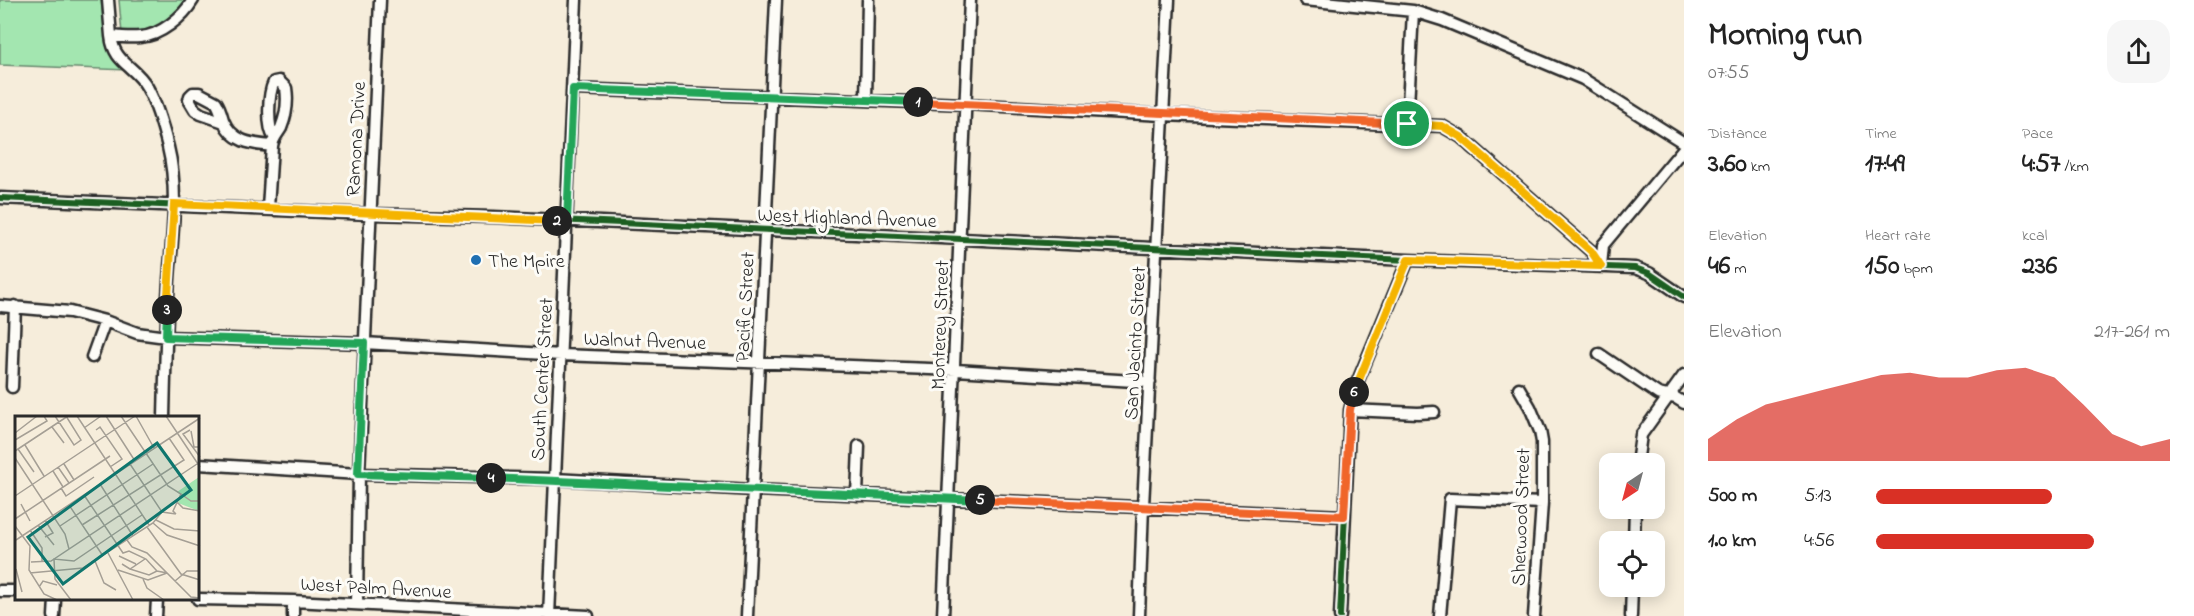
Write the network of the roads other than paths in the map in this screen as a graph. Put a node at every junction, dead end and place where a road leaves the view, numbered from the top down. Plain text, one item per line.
1 (108, 0) edge
2 (193, 0) edge
3 (381, 0) edge
4 (576, 0) edge
5 (776, 0) edge
6 (868, 0) edge
7 (970, 0) edge
8 (1169, 0) edge
9 (1305, 0) edge
10 (1413, 11) junction
11 (111, 36) junction
12 (573, 89) junction
13 (772, 96) junction
14 (866, 100) junction
15 (965, 104) junction
16 (1163, 114) junction
17 (224, 122) dead end
18 (1407, 124) junction
19 (1684, 142) edge
20 (1684, 148) edge
21 (0, 198) edge
22 (174, 204) junction
23 (268, 208) junction
24 (370, 214) junction
25 (567, 221) junction
26 (765, 231) junction
27 (960, 238) junction
28 (1158, 247) junction
29 (1408, 260) junction
30 (1601, 266) junction
31 (1684, 297) edge
32 (0, 306) edge
33 (15, 306) junction
34 (105, 321) junction
35 (166, 337) junction
36 (364, 343) junction
37 (1599, 354) dead end
38 (561, 355) junction
39 (92, 357) dead end
40 (759, 362) junction
41 (956, 370) junction
42 (1684, 375) edge
43 (1150, 382) junction
44 (12, 387) dead end
45 (1519, 388) dead end
46 (1669, 397) junction
47 (1684, 403) edge
48 (1350, 410) junction
49 (1434, 412) dead end
50 (164, 416) edge
51 (859, 446) dead end
52 (1639, 453) edge
53 (200, 464) edge
54 (358, 474) junction
55 (554, 479) junction
56 (753, 490) junction
57 (857, 495) junction
58 (950, 499) junction
59 (1542, 503) junction
60 (1143, 506) junction
61 (1344, 516) junction
62 (1632, 597) edge
63 (200, 600) edge
64 (55, 601) edge
65 (157, 601) edge
66 (293, 601) junction
67 (357, 604) junction
68 (549, 615) edge
69 (54, 616) edge
70 (156, 616) edge
71 (293, 616) edge
72 (588, 616) edge
73 (747, 616) edge
74 (944, 616) edge
75 (1139, 616) edge
76 (1340, 616) edge
77 (1440, 616) edge
78 (1533, 616) edge
79 (1631, 616) edge

1 - 11 street
2 - 11 street
3 - 24 street, Ramona Drive
4 - 12 street, South Center Street
5 - 13 street, Pacific Street
6 - 14 street
7 - 15 street, Monterey Street
8 - 16 street, San Jacinto Street
9 - 10 street
10 - 18 street
10 - 19 street
11 - 22 street
12 - 13 street
12 - 25 street, South Center Street
13 - 14 street
13 - 26 street, Pacific Street
14 - 15 street
15 - 16 street
15 - 27 street, Monterey Street
16 - 18 street
16 - 28 street, San Jacinto Street
17 - 23 street
18 - 30 street
20 - 30 street
21 - 22 street, West Highland Avenue
22 - 23 street, West Highland Avenue
22 - 35 street
23 - 24 street, West Highland Avenue
24 - 25 street, West Highland Avenue
24 - 36 street, Ramona Drive
25 - 26 street, West Highland Avenue
25 - 38 street, South Center Street
26 - 27 street, West Highland Avenue
26 - 40 street, Pacific Street
27 - 28 street, West Highland Avenue
27 - 41 street, Monterey Street
28 - 29 street, West Highland Avenue
28 - 43 street, San Jacinto Street
29 - 30 street, West Highland Avenue
29 - 48 street
30 - 31 street, West Highland Avenue
32 - 33 street, Walnut Avenue
33 - 34 street, Walnut Avenue
33 - 44 street
34 - 35 street, Walnut Avenue
34 - 39 street
35 - 36 street, Walnut Avenue
35 - 50 street
36 - 38 street, Walnut Avenue
36 - 54 street, Ramona Drive
37 - 46 street
38 - 40 street, Walnut Avenue
38 - 55 street, South Center Street
40 - 41 street, Walnut Avenue
40 - 56 street, Pacific Street
41 - 43 street, Walnut Avenue
41 - 58 street, Monterey Street
42 - 46 street
43 - 60 street, San Jacinto Street
45 - 59 street, Sherwood Street
46 - 47 street
46 - 52 street
48 - 49 street
48 - 61 street
51 - 57 street
53 - 54 street
54 - 55 street
54 - 67 street, Ramona Drive
55 - 56 street
55 - 68 street, South Center Street
56 - 57 street
56 - 73 street, Pacific Street
57 - 58 street
58 - 60 street
58 - 74 street, Monterey Street
59 - 77 street
59 - 78 street, Sherwood Street
60 - 61 street
60 - 75 street, San Jacinto Street
61 - 76 street
62 - 79 street
63 - 66 street, West Palm Avenue
64 - 69 street
65 - 70 street
66 - 67 street, West Palm Avenue
66 - 71 street
67 - 68 street, West Palm Avenue
68 - 72 street, West Palm Avenue

